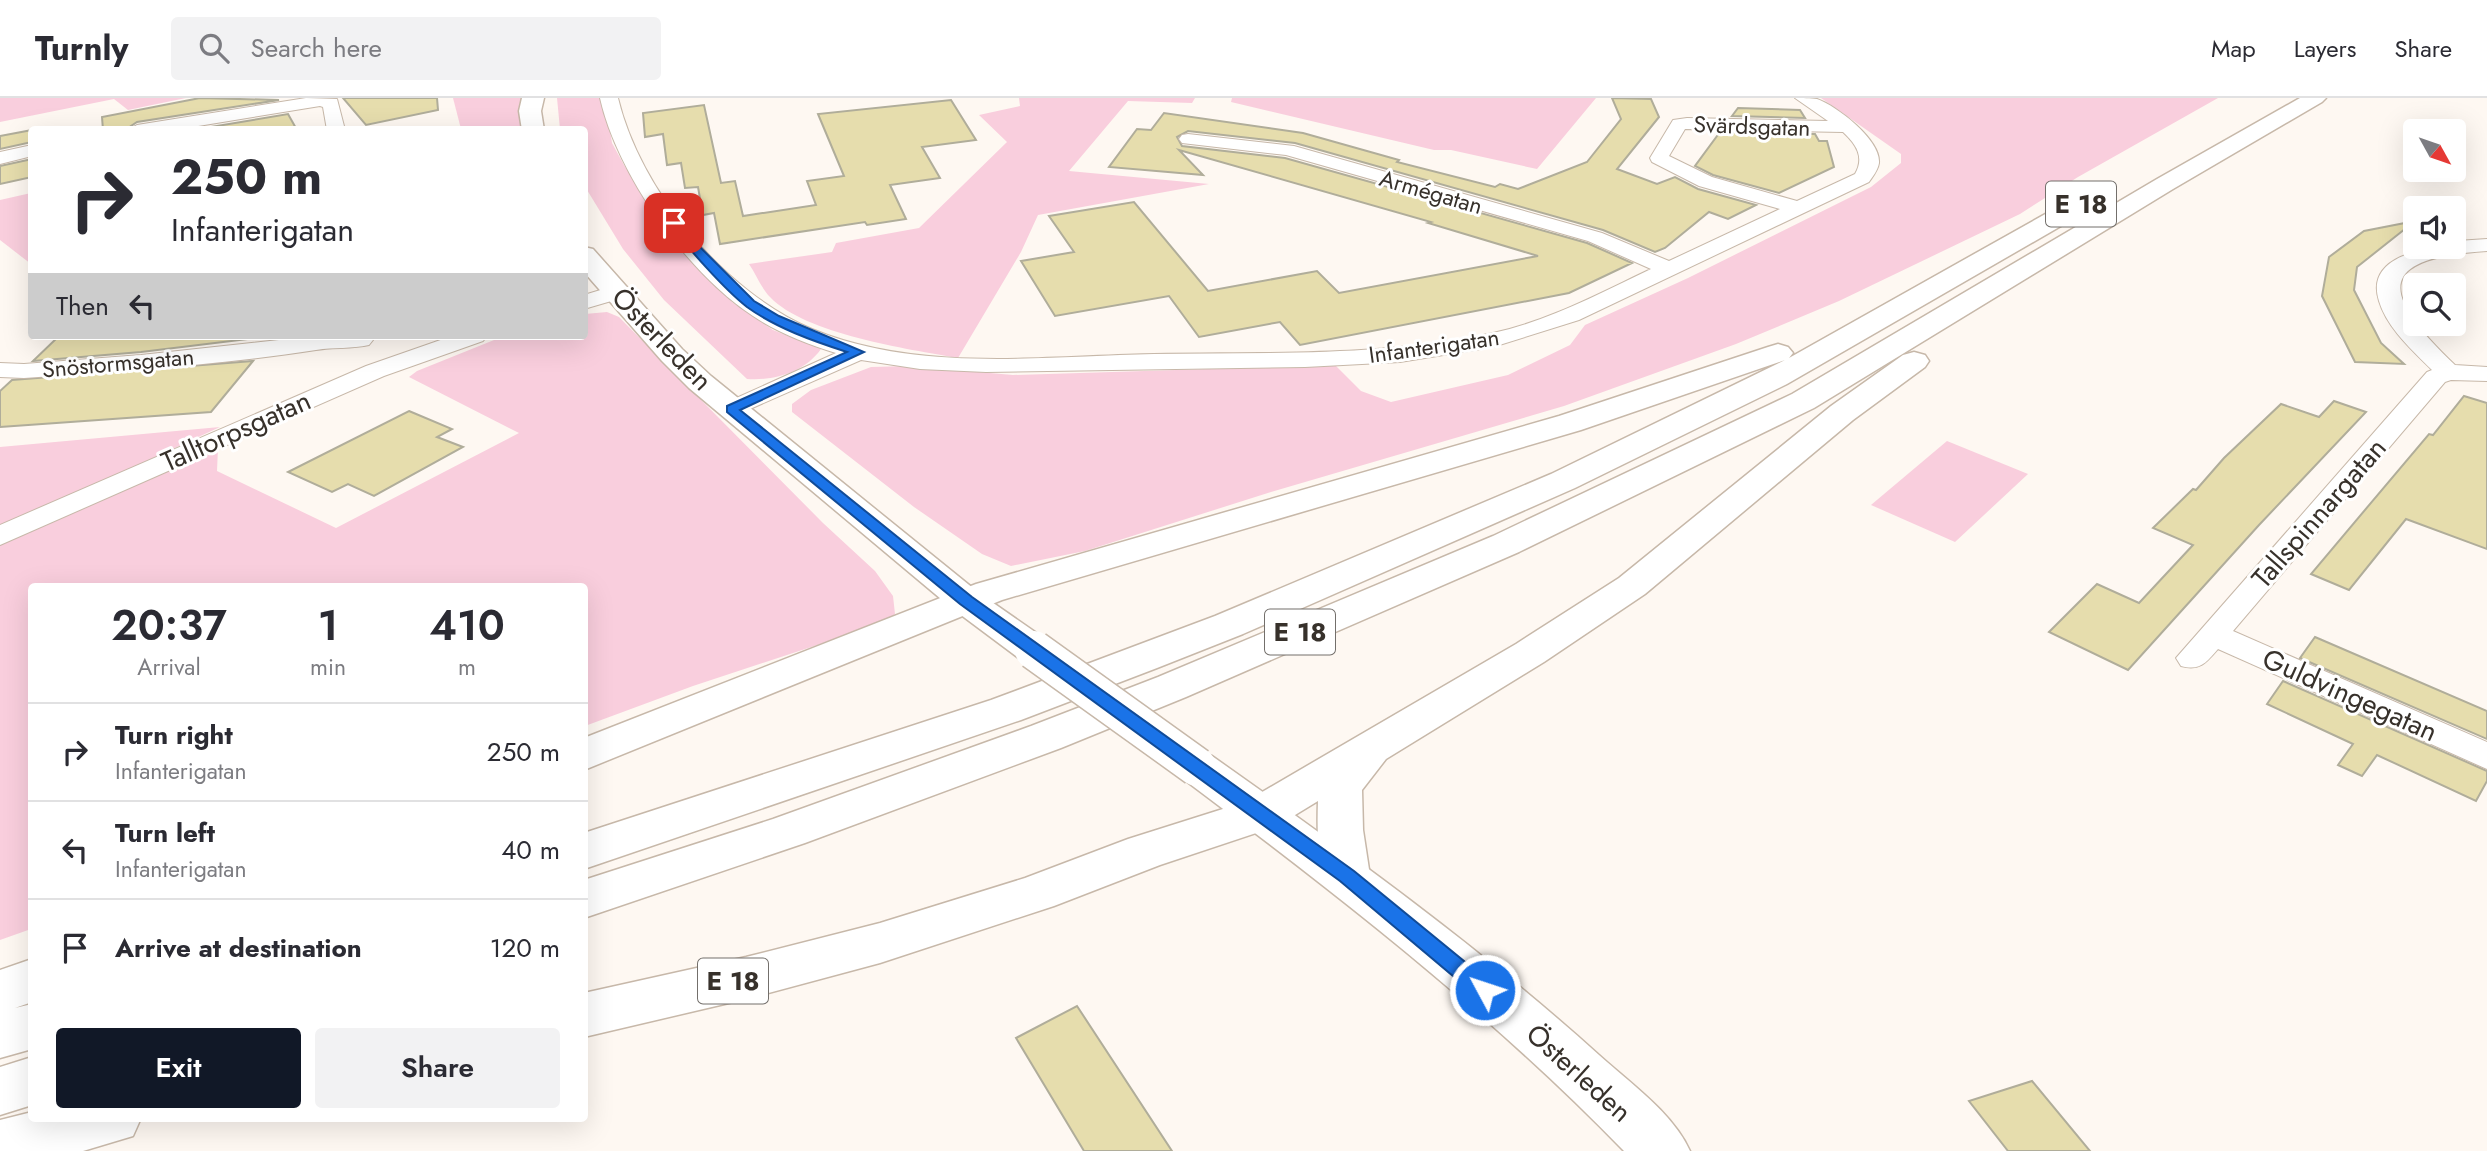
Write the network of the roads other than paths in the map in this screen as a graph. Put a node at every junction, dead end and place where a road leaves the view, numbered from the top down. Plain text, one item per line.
1 (533, 98) edge
2 (609, 98) edge
3 (1804, 98) edge
4 (2269, 98) edge
5 (2315, 98) edge
6 (162, 126) edge
7 (335, 126) edge
8 (532, 126) edge
9 (1844, 127) junction
10 (2208, 132) dead end
11 (1188, 139) dead end
12 (28, 151) edge
13 (0, 158) edge
14 (2111, 187) dead end
15 (1797, 207) junction
16 (2487, 245) edge
17 (588, 259) edge
18 (1669, 269) junction
19 (617, 292) junction
20 (1983, 293) junction
21 (588, 301) edge
22 (1895, 312) junction
23 (340, 340) edge
24 (362, 340) edge
25 (464, 340) edge
26 (858, 352) junction
27 (0, 370) edge
28 (375, 371) junction
29 (2448, 372) junction
30 (2487, 374) edge
31 (732, 409) junction
32 (0, 536) edge
33 (966, 601) junction
34 (2202, 646) joint
35 (1372, 749) junction
36 (588, 753) edge
37 (2487, 756) edge
38 (1261, 814) junction
39 (588, 850) edge
40 (1347, 876) junction
41 (588, 898) edge
42 (28, 982) edge
43 (0, 992) edge
44 (588, 1014) edge
45 (28, 1027) edge
46 (0, 1035) edge
47 (28, 1082) edge
48 (0, 1091) edge
49 (98, 1122) edge
50 (0, 1146) edge
51 (1662, 1151) edge

1 - 8 main road
2 - 26 street, Infanterigatan
3 - 9 street, Infanterigatan
4 - 10 main road
5 - 20 main road, E 18
6 - 7 street
9 - 15 street, Infanterigatan
9 - 15 street, Svärdsgatan
11 - 18 street, Armégatan
12 - 13 street
14 - 22 main road, E 18
15 - 18 street, Infanterigatan
16 - 29 street
17 - 19 main road, Österleden
18 - 26 street, Infanterigatan
19 - 21 street
19 - 31 main road, Österleden
20 - 35 main road, E 18
20 - 41 main road, E 18
22 - 33 main road, E 18
22 - 39 main road, E 18
23 - 27 street, Snöstormsgatan
24 - 28 street
25 - 28 street, Talltorpsgatan
26 - 31 street
28 - 32 street, Talltorpsgatan
29 - 30 street
29 - 34 street, Tallspinnargatan
31 - 33 main road, Österleden
33 - 36 main road, E 18
33 - 38 main road, Österleden, bridge
34 - 37 street, Guldvingegatan
35 - 38 main road, E 18
35 - 40 main road
38 - 40 main road, Österleden
38 - 44 main road, E 18
40 - 51 main road, Österleden
42 - 43 main road
45 - 46 main road
47 - 48 main road
49 - 50 main road

